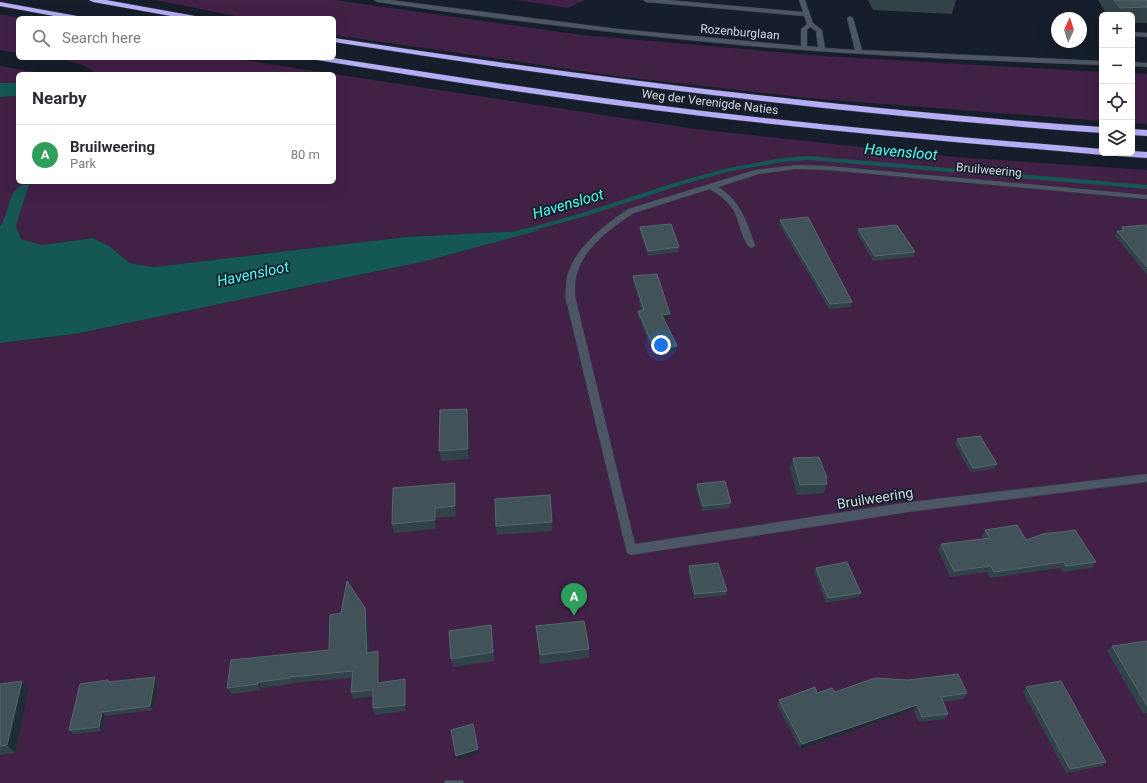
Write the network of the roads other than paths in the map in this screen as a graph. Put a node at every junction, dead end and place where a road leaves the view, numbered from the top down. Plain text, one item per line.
1 (93, 0) edge
2 (378, 0) edge
3 (646, 0) edge
4 (802, 0) edge
5 (0, 4) edge
6 (807, 14) junction
7 (66, 16) edge
8 (184, 16) edge
9 (850, 18) dead end
10 (810, 24) junction
11 (1135, 34) edge
12 (1147, 35) edge
13 (336, 40) edge
14 (804, 48) junction
15 (822, 49) junction
16 (859, 51) junction
17 (330, 60) edge
18 (1099, 63) edge
19 (1135, 64) edge
20 (1147, 64) edge
21 (1099, 130) edge
22 (1135, 132) edge
23 (1147, 133) edge
24 (1099, 152) edge
25 (1135, 154) edge
26 (1147, 155) edge
27 (710, 186) junction
28 (1147, 197) edge
29 (751, 245) dead end
30 (1147, 478) edge

1 - 8 highway
2 - 14 street, Rozenburglaan
3 - 6 street
4 - 6 street
5 - 7 highway
6 - 10 street
9 - 16 street
10 - 14 street
10 - 15 street
11 - 12 street
13 - 21 highway, Weg der Verenigde Naties
14 - 15 street, Rozenburglaan
15 - 16 street, Rozenburglaan
16 - 18 street, Rozenburglaan
17 - 24 highway, Weg der Verenigde Naties
19 - 20 street
22 - 23 highway
25 - 26 highway
27 - 28 street, Bruilweering
27 - 29 street
27 - 30 street, Bruilweering

